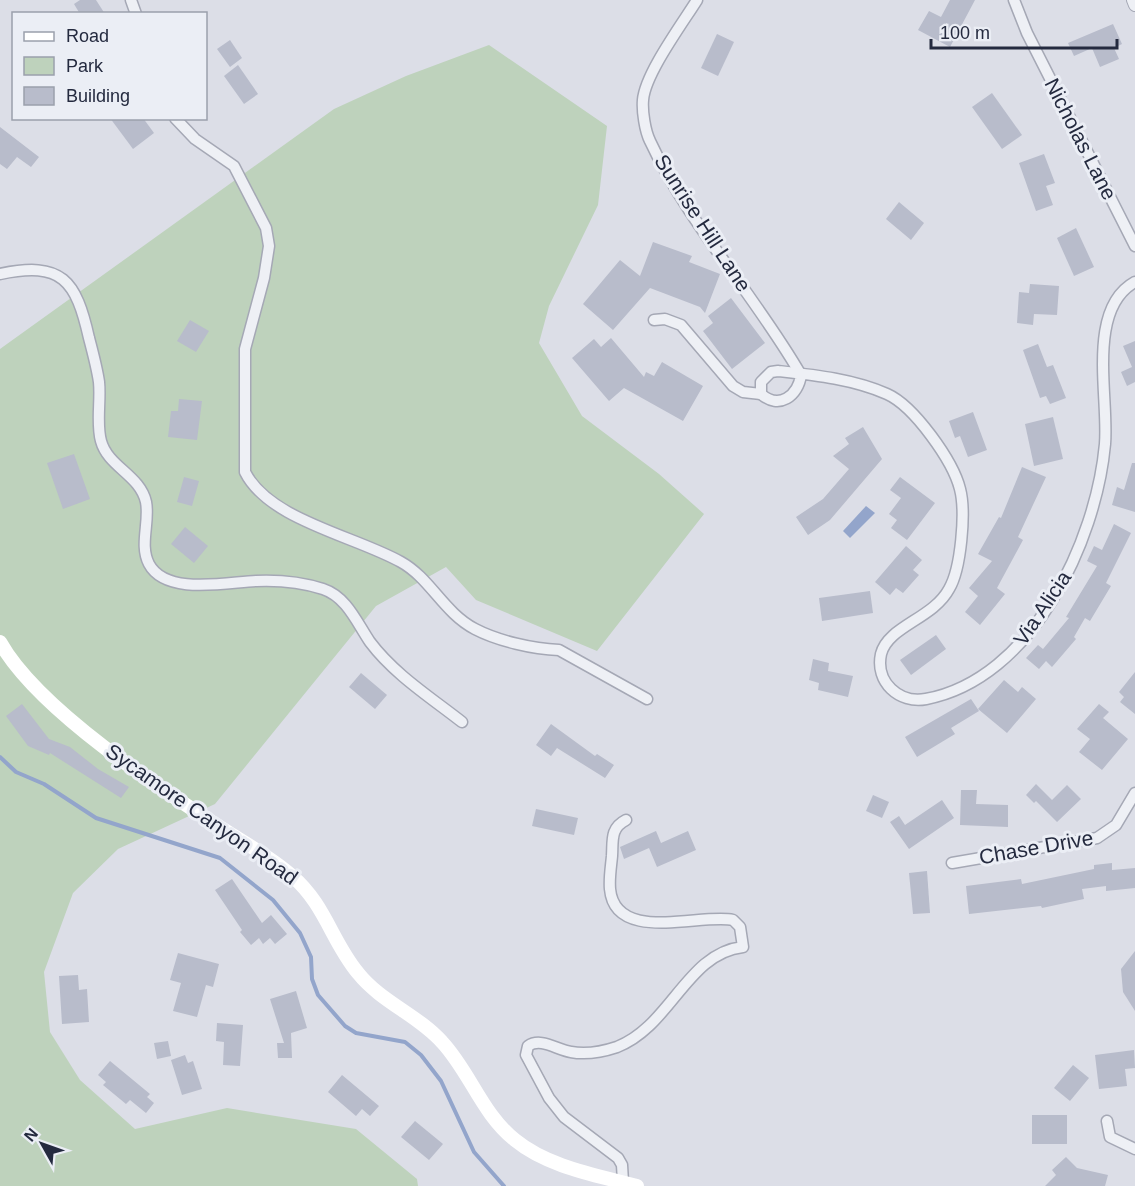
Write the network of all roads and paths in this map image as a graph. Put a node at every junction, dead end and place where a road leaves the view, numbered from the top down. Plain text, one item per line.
1 (697, 0) edge
2 (1014, 0) edge
3 (1133, 0) edge
4 (1135, 5) edge
5 (177, 120) edge
6 (1135, 246) edge
7 (0, 274) edge
8 (1135, 282) edge
9 (654, 320) dead end
10 (801, 375) junction
11 (761, 394) junction
12 (0, 642) edge
13 (647, 699) dead end
14 (462, 722) dead end
15 (1135, 793) edge
16 (626, 820) dead end
17 (952, 863) dead end
18 (1107, 1121) dead end
19 (1135, 1149) edge
20 (623, 1182) junction
21 (637, 1186) edge

1 - 10 street, Sunrise Hill Lane
2 - 6 street, Nicholas Lane
3 - 4 street
5 - 13 street
7 - 14 street
8 - 10 street, Via Alicia
9 - 11 street
10 - 11 street, Via Alicia
10 - 11 street
12 - 20 main road, Sycamore Canyon Road
15 - 17 street, Chase Drive
16 - 20 street
18 - 19 street
20 - 21 main road, Sycamore Canyon Road

